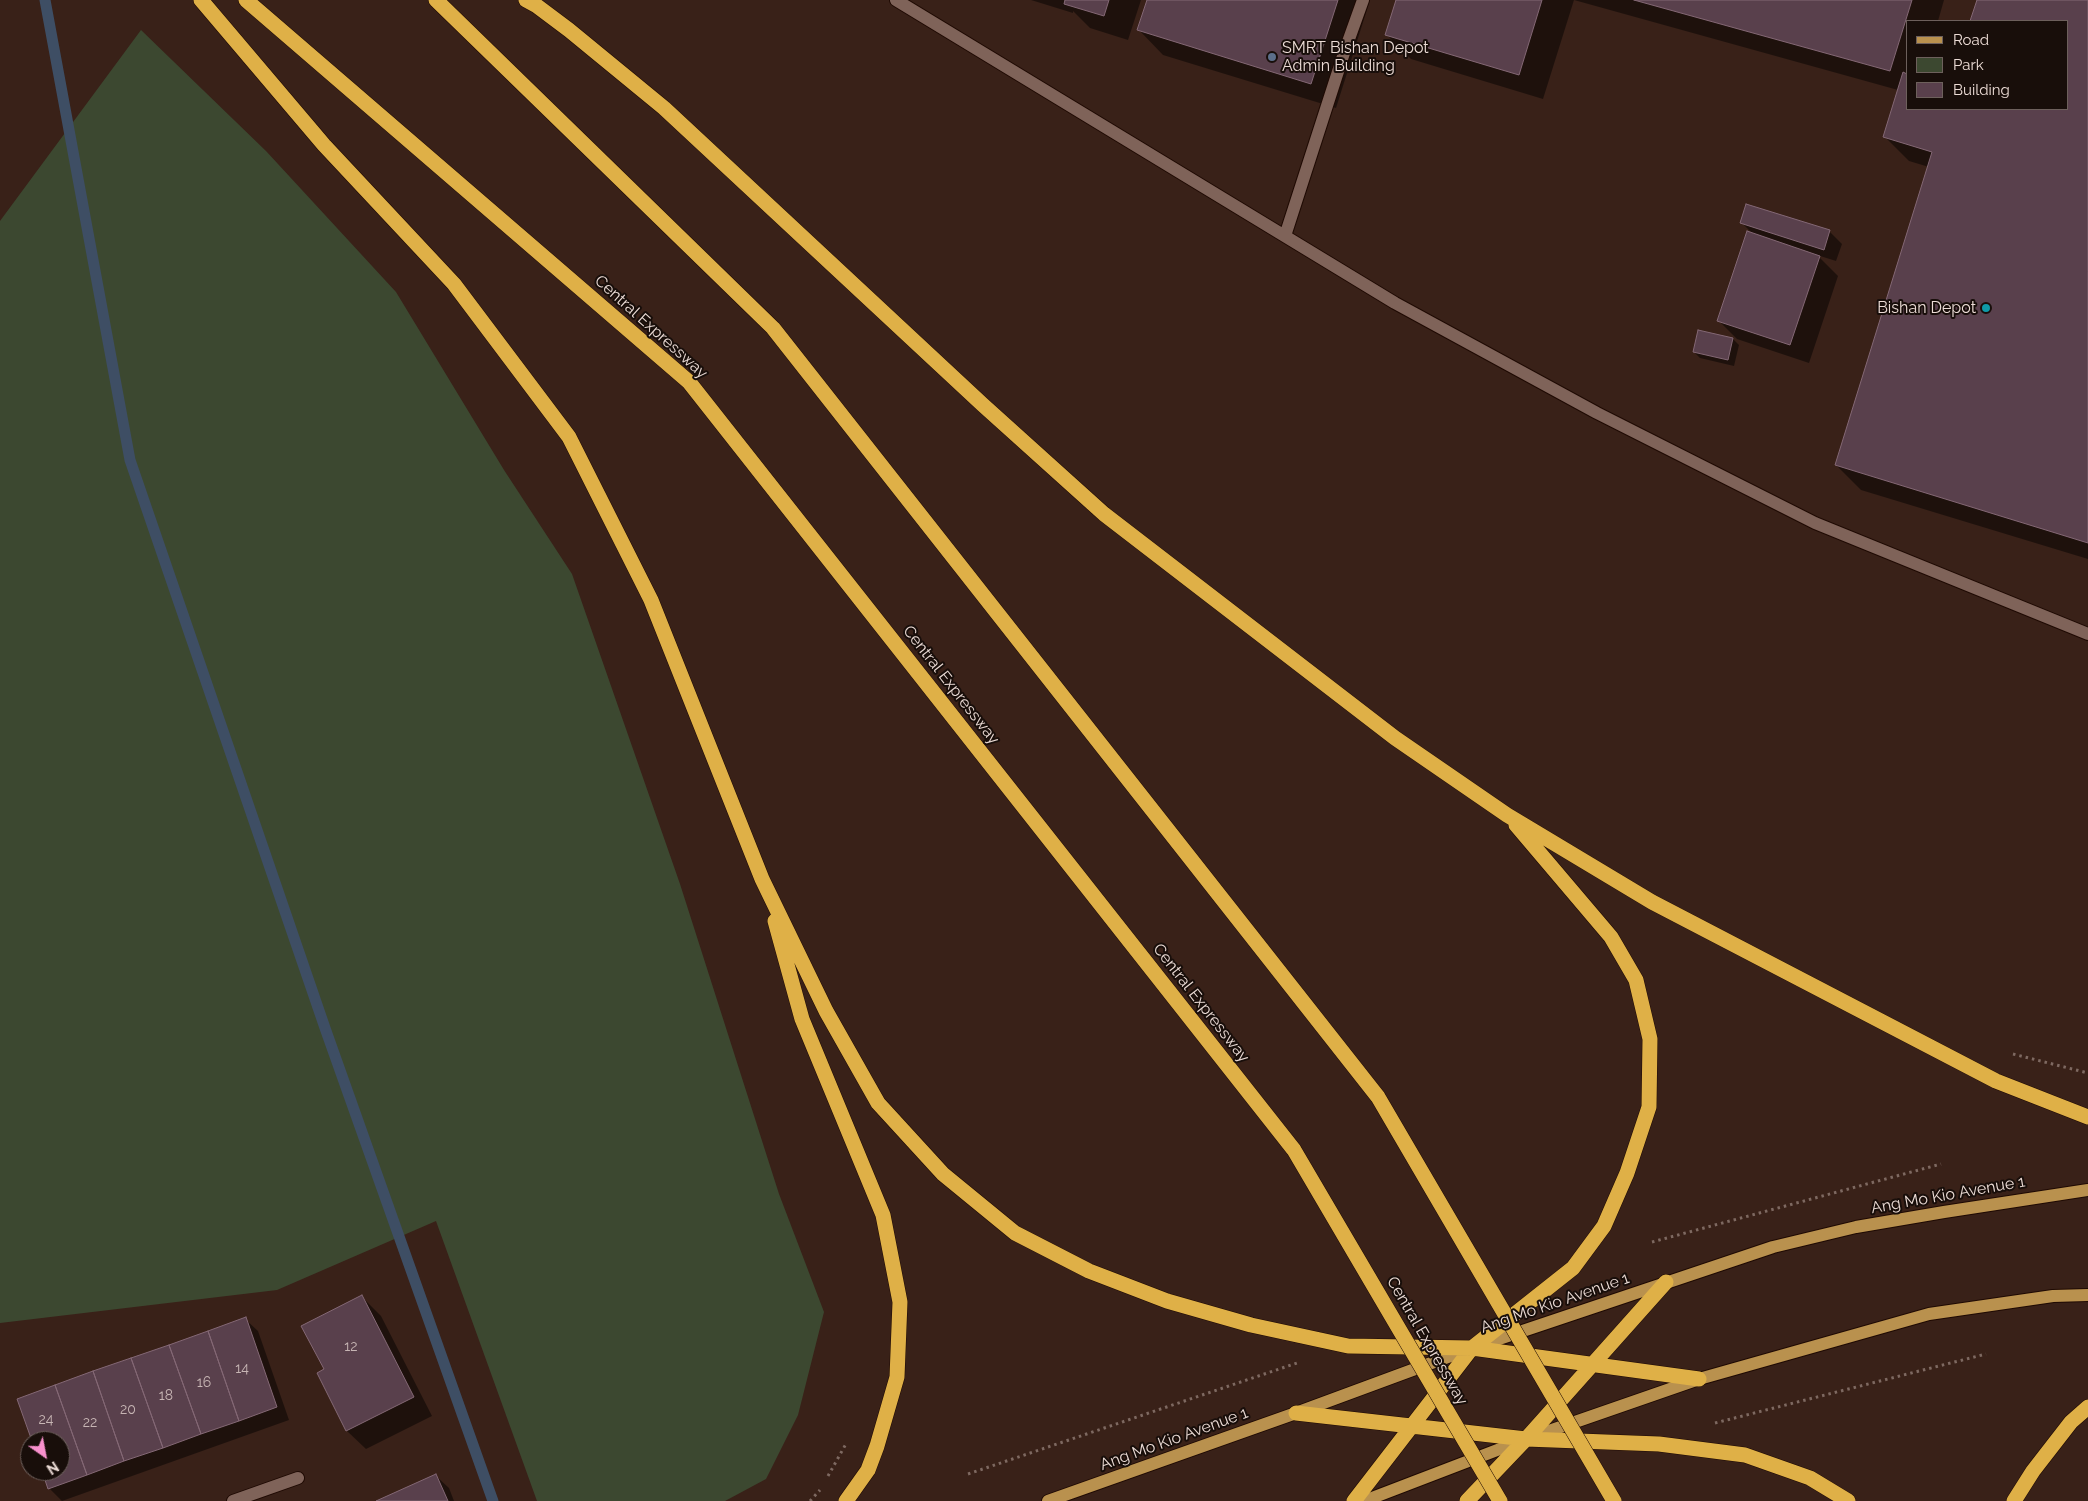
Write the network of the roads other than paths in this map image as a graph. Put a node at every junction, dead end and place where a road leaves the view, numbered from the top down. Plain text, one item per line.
1 (201, 0) edge
2 (246, 0) edge
3 (436, 0) edge
4 (526, 0) edge
5 (896, 0) edge
6 (1364, 0) edge
7 (1285, 236) junction
8 (2088, 634) edge
9 (1507, 815) junction
10 (762, 879) junction
11 (2088, 1117) edge
12 (2088, 1190) edge
13 (1666, 1282) junction
14 (2088, 1295) edge
15 (1472, 1348) junction
16 (1593, 1364) junction
17 (1699, 1379) junction
18 (2088, 1407) edge
19 (1296, 1413) junction
20 (1411, 1426) junction
21 (1526, 1439) junction
22 (298, 1478) dead end
23 (233, 1501) edge
24 (846, 1501) edge
25 (1048, 1501) edge
26 (1354, 1501) edge
27 (1364, 1501) edge
28 (1467, 1501) edge
29 (1500, 1501) edge
30 (1614, 1501) edge
31 (1848, 1501) edge
32 (2014, 1501) edge

1 - 10 highway
2 - 29 highway, Central Expressway, bridge
3 - 30 highway, bridge
4 - 9 highway
5 - 7 street
6 - 7 street
7 - 8 street
9 - 11 highway
9 - 15 highway
10 - 15 highway
10 - 24 highway
12 - 13 main road, Ang Mo Kio Avenue 1
13 - 15 main road, Ang Mo Kio Avenue 1
13 - 16 highway
14 - 17 main road
15 - 16 highway
15 - 19 main road, Ang Mo Kio Avenue 1
15 - 20 highway
16 - 17 highway
16 - 21 highway
17 - 21 main road
18 - 32 highway
19 - 20 highway
19 - 25 main road, Ang Mo Kio Avenue 1
20 - 21 highway
20 - 26 highway
21 - 27 main road
21 - 28 highway
21 - 31 highway
22 - 23 street

